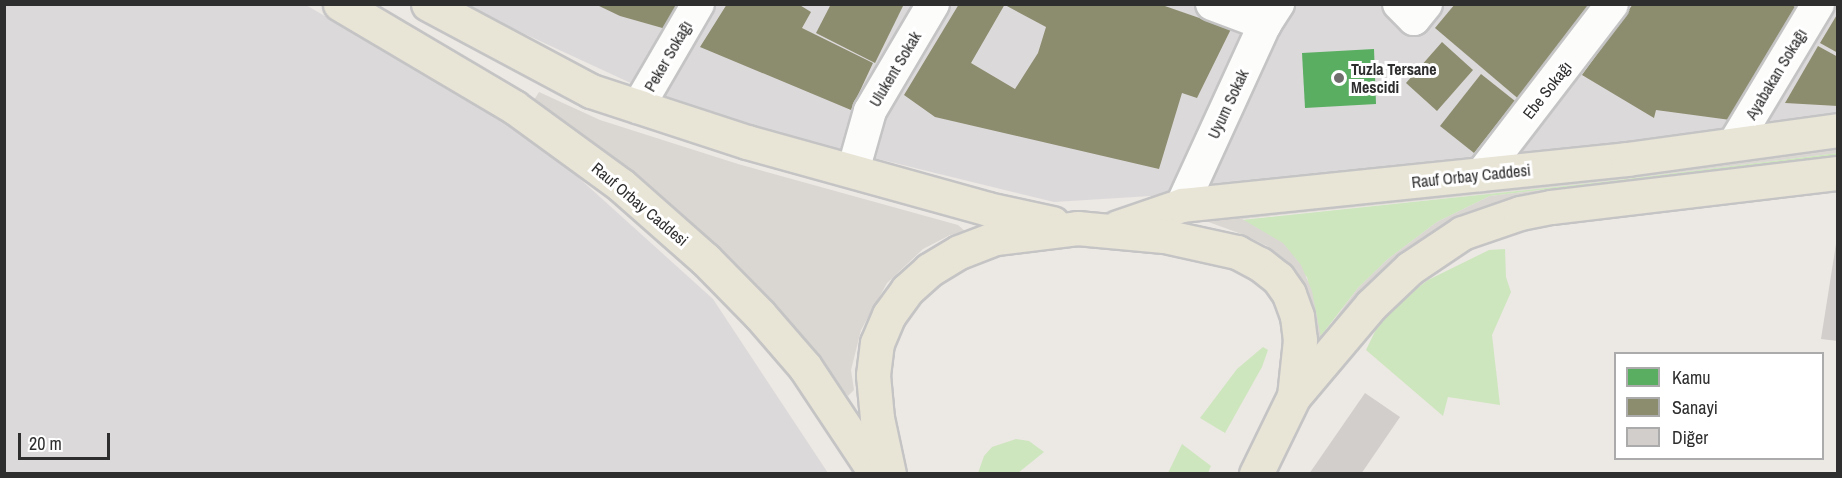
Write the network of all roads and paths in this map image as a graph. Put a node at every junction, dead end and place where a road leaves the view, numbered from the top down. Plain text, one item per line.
1 (340, 4) edge
2 (698, 4) edge
3 (933, 4) edge
4 (1212, 4) edge
5 (1612, 4) edge
6 (1818, 4) edge
7 (440, 8) edge
8 (1271, 14) edge
9 (638, 107) junction
10 (1838, 130) edge
11 (1734, 144) junction
12 (853, 171) junction
13 (1838, 173) edge
14 (1481, 175) junction
15 (1182, 205) junction
16 (1092, 229) junction
17 (1294, 396) junction
18 (876, 474) edge
19 (889, 474) edge
20 (1256, 474) edge

1 - 18 main road, Rauf Orbay Caddesi
2 - 9 street, Peker Sokağı
3 - 12 street, Ulukent Sokak
4 - 8 street
5 - 14 street, Ebe Sokağı
6 - 11 street, Ayabakan Sokağı
7 - 9 main road, Rauf Orbay Caddesi
8 - 15 street, Uyum Sokak
9 - 12 main road, Rauf Orbay Caddesi
10 - 11 main road, Rauf Orbay Caddesi
11 - 14 main road, Rauf Orbay Caddesi
12 - 16 main road, Rauf Orbay Caddesi
13 - 17 main road, Rauf Orbay Caddesi
14 - 15 main road, Rauf Orbay Caddesi
15 - 16 main road, Rauf Orbay Caddesi
16 - 17 main road, Rauf Orbay Caddesi
16 - 19 main road, Rauf Orbay Caddesi
17 - 20 main road, Rauf Orbay Caddesi

